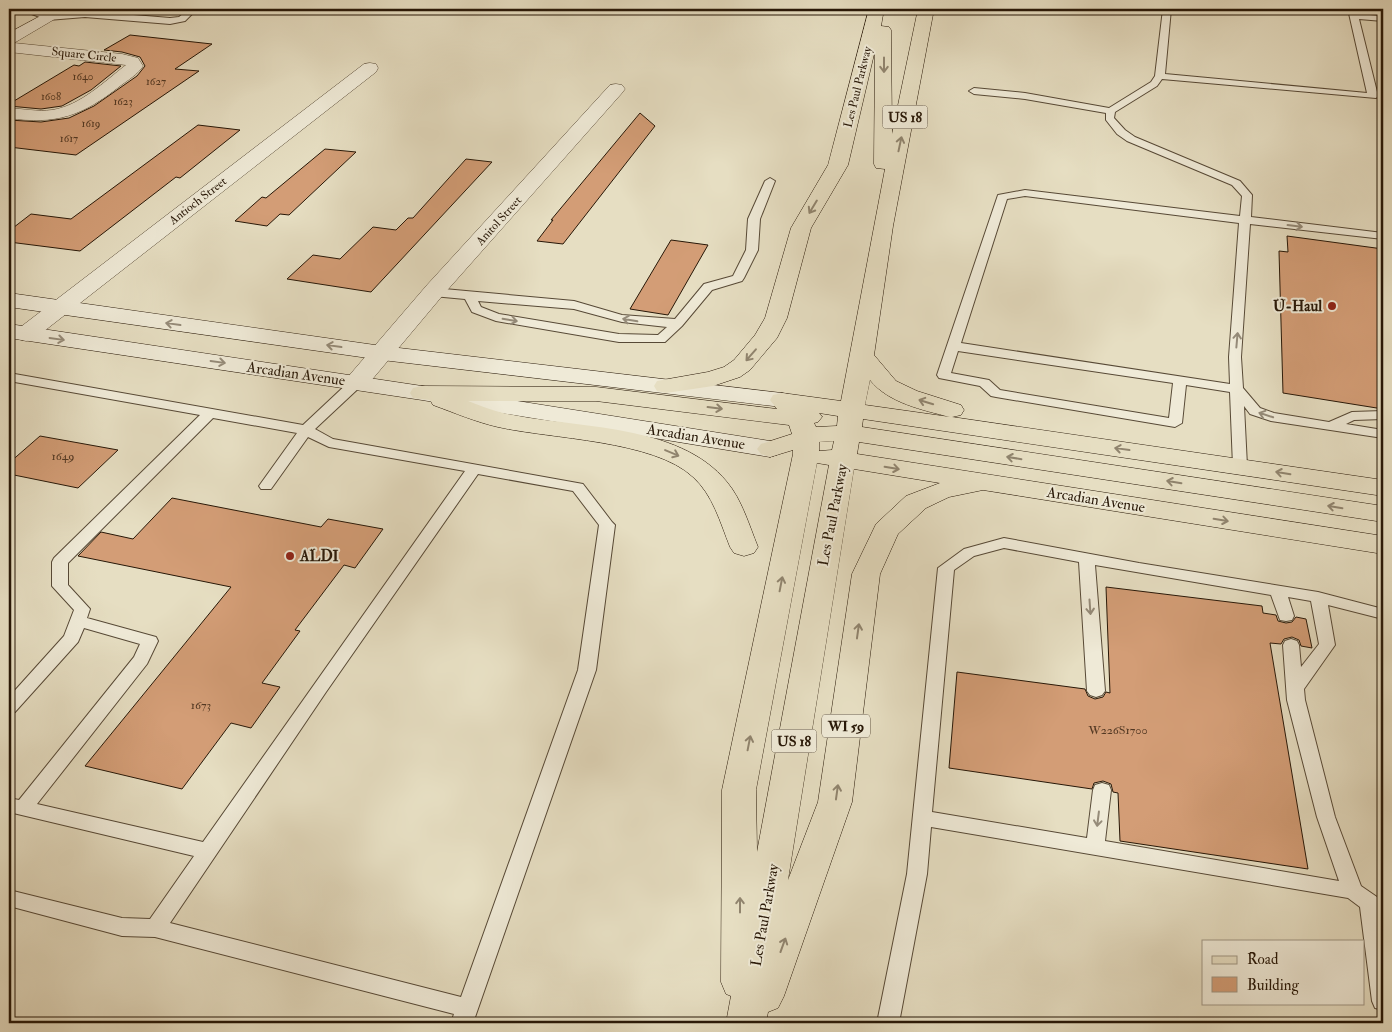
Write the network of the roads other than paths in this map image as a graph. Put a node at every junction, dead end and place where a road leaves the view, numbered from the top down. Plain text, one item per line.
1 (22, 9) edge
2 (69, 9) edge
3 (183, 9) edge
4 (926, 9) edge
5 (1167, 9) edge
6 (1353, 12) edge
7 (876, 14) edge
8 (48, 18) junction
9 (1383, 18) edge
10 (9, 39) edge
11 (9, 47) edge
12 (370, 68) dead end
13 (1160, 76) junction
14 (616, 89) dead end
15 (974, 91) dead end
16 (1373, 96) junction
17 (1383, 106) edge
18 (1111, 111) junction
19 (9, 113) edge
20 (770, 182) dead end
21 (1246, 220) junction
22 (883, 226) junction
23 (1383, 236) edge
24 (433, 292) junction
25 (470, 297) junction
26 (9, 300) edge
27 (59, 307) junction
28 (678, 323) junction
29 (17, 333) edge
30 (954, 346) junction
31 (382, 353) junction
32 (862, 356) junction
33 (590, 377) junction
34 (1180, 380) junction
35 (12, 381) edge
36 (356, 383) junction
37 (666, 386) junction
38 (1237, 389) junction
39 (422, 393) junction
40 (210, 413) junction
41 (1383, 414) edge
42 (806, 423) junction
43 (1331, 426) junction
44 (306, 430) junction
45 (848, 434) junction
46 (1383, 434) edge
47 (1039, 436) junction
48 (770, 449) joint
49 (1240, 466) junction
50 (474, 469) junction
51 (983, 482) junction
52 (266, 486) dead end
53 (1383, 488) edge
54 (1383, 514) edge
55 (1383, 545) edge
56 (744, 547) dead end
57 (1087, 559) junction
58 (1278, 590) junction
59 (1318, 597) junction
60 (1383, 614) edge
61 (1286, 616) dead end
62 (78, 621) junction
63 (1291, 645) dead end
64 (1295, 688) junction
65 (1096, 691) dead end
66 (9, 708) edge
67 (1102, 790) dead end
68 (16, 807) edge
69 (923, 818) junction
70 (1095, 848) junction
71 (207, 851) junction
72 (1352, 891) junction
73 (9, 898) edge
74 (155, 928) junction
75 (1383, 1001) edge
76 (465, 1016) edge
77 (740, 1023) edge
78 (746, 1023) edge
79 (754, 1023) edge
80 (888, 1023) edge

1 - 8 lane
2 - 8 lane
3 - 8 lane
22 -> 4 main road, Les Paul Parkway / US 18
5 - 13 lane
6 - 9 lane
6 - 16 lane
7 -> 22 main road
7 -> 37 main road, Les Paul Parkway
8 - 10 street
11 - 19 street, Square Circle
12 - 27 street, Antioch Street
13 - 16 lane
13 - 18 lane
14 - 24 street, Anitol Street
15 - 18 lane
16 - 17 lane
18 - 21 lane
20 - 28 lane
21 -> 23 lane
21 - 30 lane
38 -> 21 lane
22 - 32 main road, Les Paul Parkway / US 18
24 - 25 lane
24 - 31 street, Anitol Street
28 -> 25 lane
25 -> 28 lane
26 - 27 street, Arcadian Avenue
27 - 29 street, Antioch Street
31 -> 27 street, Arcadian Avenue
29 -> 36 street, Arcadian Avenue
30 - 34 lane
30 - 34 lane
31 - 33 street, Arcadian Avenue
31 - 36 street, Anitol Street
32 - 45 main road, Les Paul Parkway / US 18
47 -> 32 main road
33 - 36 street
33 - 37 street, Arcadian Avenue
34 - 38 lane
35 - 40 lane
36 - 39 street, Arcadian Avenue
36 - 44 lane
37 - 42 street, Arcadian Avenue
43 -> 38 lane
38 - 49 lane
39 -> 42 main road
39 - 48 street, Arcadian Avenue
39 -> 56 main road
40 - 44 lane
40 - 62 lane
41 - 43 lane
42 - 45 main road, Arcadian Avenue
42 - 45 main road
42 - 48 main road, Arcadian Avenue
77 -> 42 main road
43 - 46 lane
44 - 50 lane
44 - 52 lane
45 - 47 main road, Arcadian Avenue
45 -> 51 main road, Arcadian Avenue
54 -> 45 main road
45 - 78 main road, Les Paul Parkway / US 18
49 -> 47 main road, Arcadian Avenue
53 -> 49 main road, Arcadian Avenue
50 - 71 lane
50 - 76 lane
51 -> 55 main road, Arcadian Avenue / WI 59
79 -> 51 main road, WI 59
57 - 58 lane
57 -> 65 lane
57 - 69 lane
58 - 59 lane
58 - 61 lane
59 - 60 lane
59 - 64 lane
62 - 66 lane
62 - 68 lane
63 - 64 lane
64 - 72 lane
67 -> 70 lane
68 - 71 lane
69 - 70 lane
69 - 80 lane
70 - 72 lane
71 - 74 lane
72 - 75 lane
73 - 74 lane
74 - 76 lane

